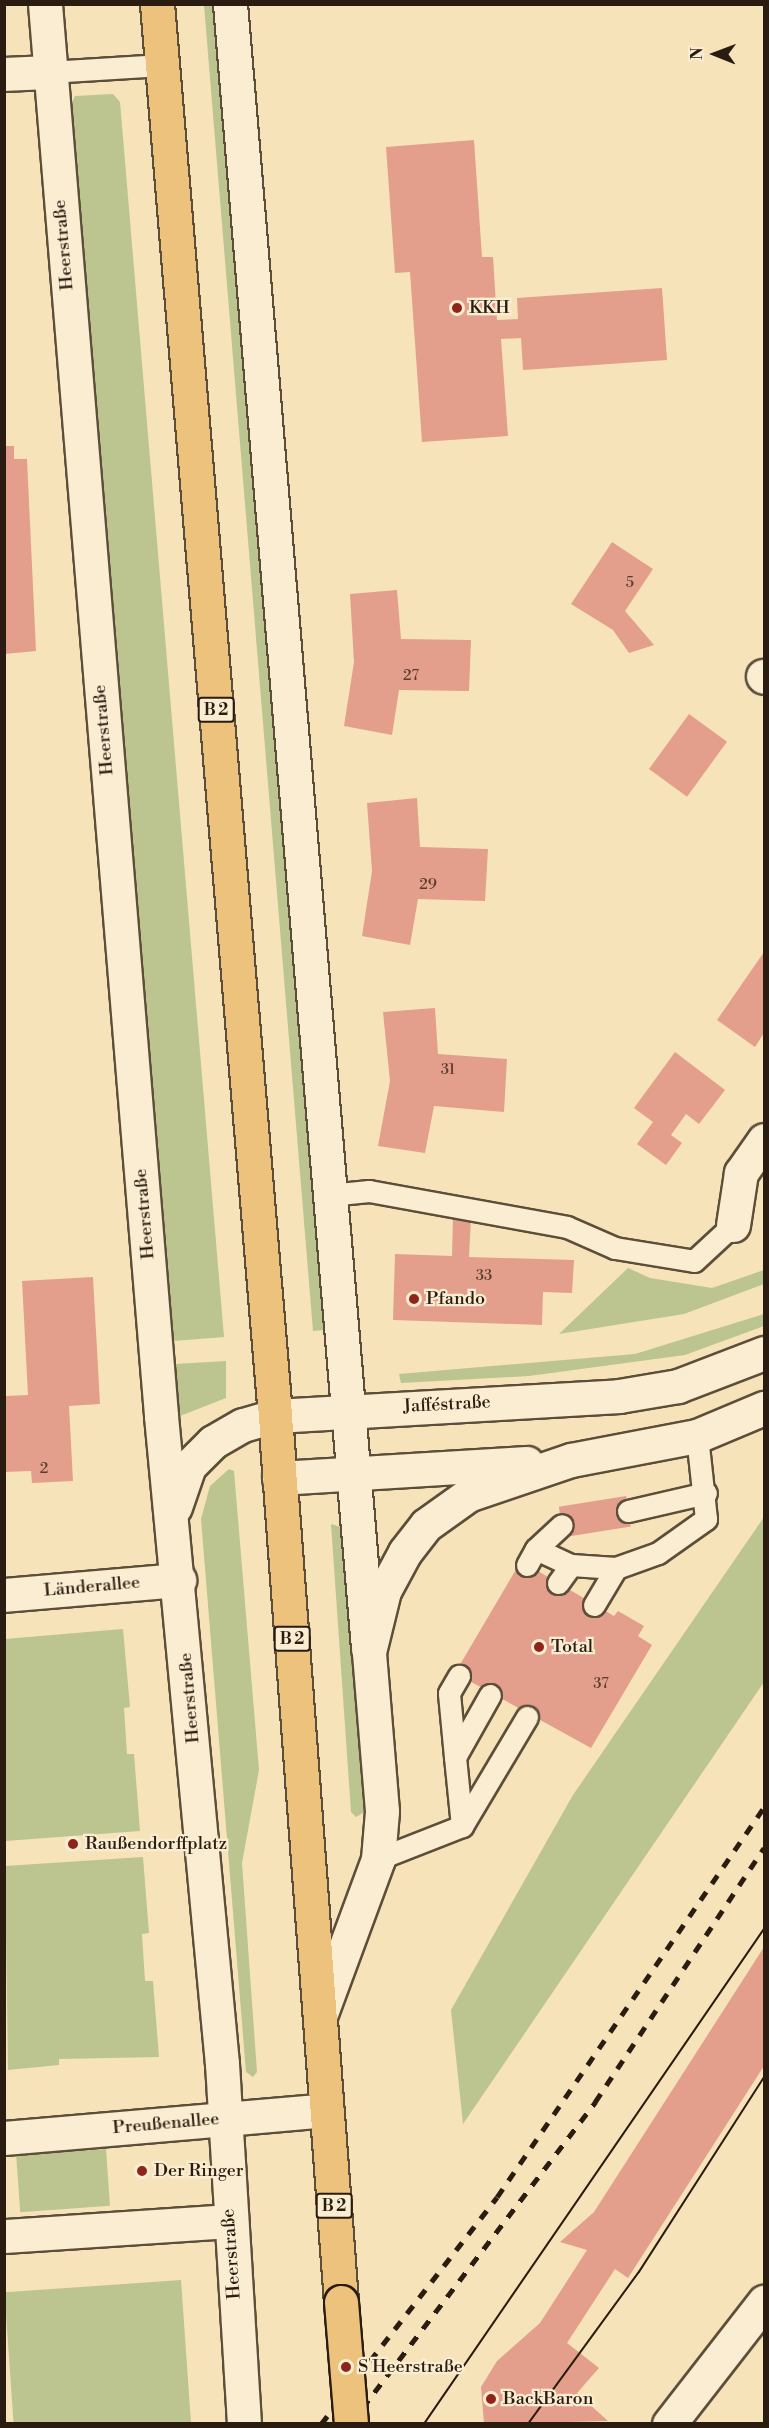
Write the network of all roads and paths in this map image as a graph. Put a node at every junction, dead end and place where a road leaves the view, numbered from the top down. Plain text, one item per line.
1 (45, 4) edge
2 (157, 4) edge
3 (230, 4) edge
4 (162, 65) junction
5 (49, 72) junction
6 (4, 74) edge
7 (765, 1140) edge
8 (329, 1195) junction
9 (733, 1225) joint
10 (765, 1353) edge
11 (765, 1408) edge
12 (348, 1411) junction
13 (275, 1416) junction
14 (697, 1436) junction
15 (571, 1460) junction
16 (353, 1473) junction
17 (279, 1478) junction
18 (706, 1493) junction
19 (628, 1511) dead end
20 (174, 1514) junction
21 (562, 1525) dead end
22 (571, 1565) junction
23 (616, 1568) junction
24 (179, 1580) junction
25 (558, 1583) dead end
26 (4, 1595) edge
27 (594, 1605) dead end
28 (369, 1652) junction
29 (459, 1676) dead end
30 (490, 1695) dead end
31 (527, 1717) dead end
32 (455, 1757) junction
33 (462, 1826) junction
34 (378, 1859) junction
35 (320, 2016) junction
36 (327, 2110) junction
37 (225, 2119) junction
38 (4, 2138) edge
39 (229, 2221) junction
40 (4, 2236) edge
41 (765, 2302) edge
42 (678, 2420) edge
43 (244, 2424) edge
44 (351, 2424) edge

1 - 5 street, Heerstraße
2 - 4 main road, B 2
3 - 8 street
4 - 5 lane
4 - 13 main road, B 2
5 - 6 street
5 - 20 street, Heerstraße
7 - 9 street
8 - 9 lane
8 - 12 street
10 - 12 street, Jafféstraße
11 - 14 street
12 - 13 street, Jafféstraße
12 - 16 street
13 - 17 main road, B 2
13 - 20 street, Jafféstraße
14 - 15 street
14 - 18 lane
15 - 16 street
15 - 28 street
16 - 17 street
16 - 28 street
17 - 35 main road, B 2
18 - 19 lane
18 - 23 lane
20 - 24 street, Heerstraße
21 - 22 lane
22 - 23 lane
22 - 25 lane
23 - 27 lane
24 - 26 street, Länderallee
24 - 37 street, Heerstraße
28 - 34 street
29 - 32 lane
30 - 32 lane
31 - 33 lane
32 - 33 lane
33 - 34 lane
34 - 35 street
35 - 36 main road, B 2
36 - 37 street, Preußenallee
36 - 44 main road, B 2, bridge
37 - 38 street, Preußenallee
37 - 39 street, Heerstraße
39 - 40 street
39 - 43 street, Heerstraße
41 - 42 street

